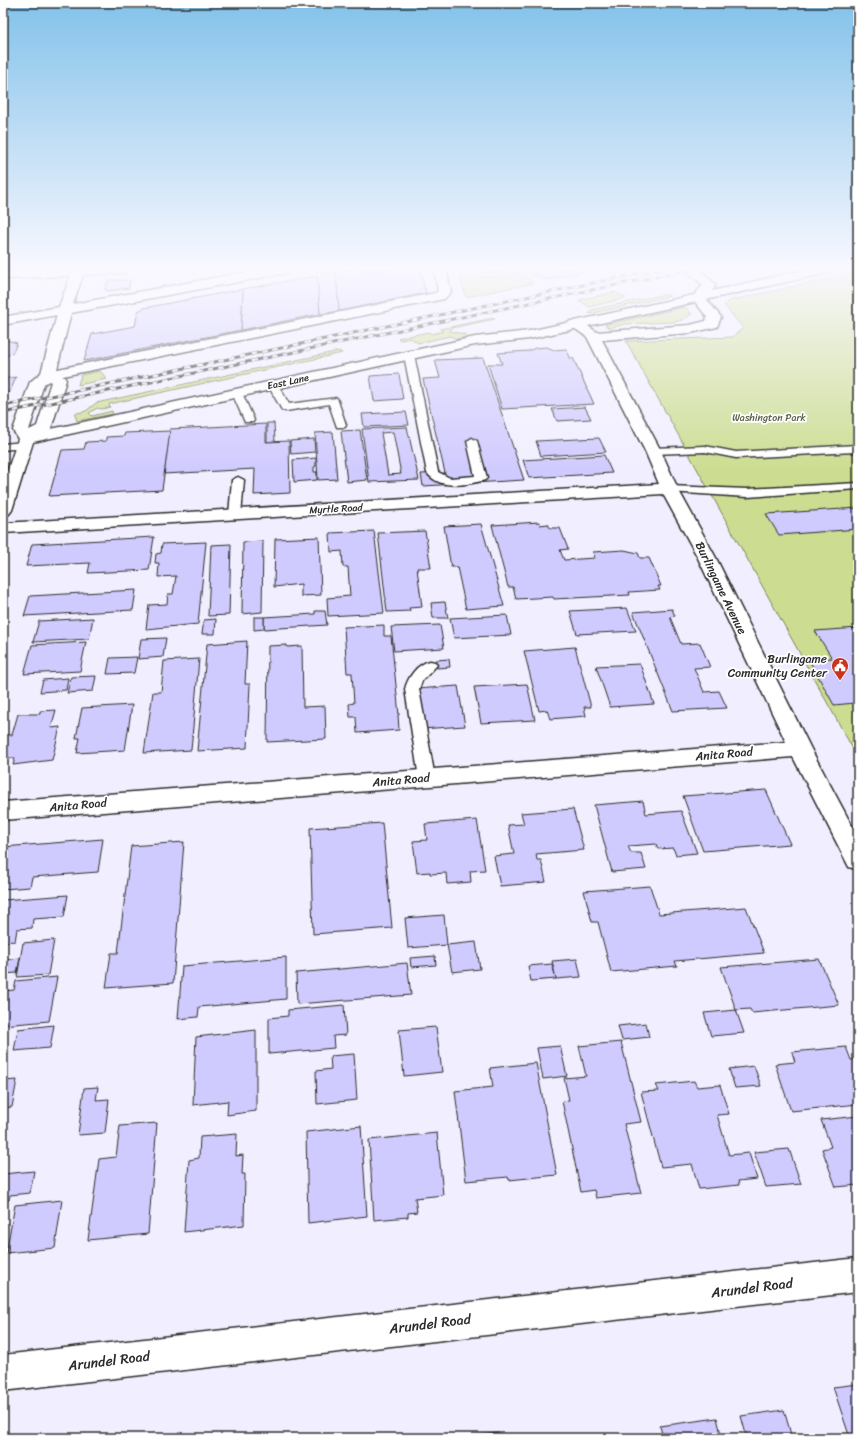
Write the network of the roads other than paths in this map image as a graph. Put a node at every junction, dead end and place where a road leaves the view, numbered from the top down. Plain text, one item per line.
1 (58, 336) edge
2 (240, 336) edge
3 (518, 336) edge
4 (594, 336) edge
5 (409, 355) junction
6 (48, 375) junction
7 (273, 386) junction
8 (237, 393) junction
9 (249, 420) dead end
10 (341, 425) dead end
11 (472, 441) dead end
12 (25, 442) junction
13 (3, 447) edge
14 (858, 450) edge
15 (653, 451) junction
16 (238, 480) dead end
17 (858, 486) edge
18 (669, 489) junction
19 (3, 510) edge
20 (235, 515) junction
21 (3, 528) edge
22 (430, 665) dead end
23 (800, 748) junction
24 (427, 778) junction
25 (3, 811) edge
26 (858, 860) edge
27 (858, 1276) edge
28 (3, 1374) edge

1 - 6 street
2 - 6 street
3 - 5 street, East Lane
4 - 15 street, Burlingame Avenue
5 - 7 street, East Lane
5 - 11 lane
6 - 12 street
6 - 12 street
7 - 8 street, East Lane
7 - 10 lane
8 - 9 lane
8 - 12 street, East Lane
12 - 13 lane
12 - 19 street
14 - 15 lane
15 - 18 street, Burlingame Avenue
16 - 20 lane
17 - 18 lane
18 - 20 street, Myrtle Road
18 - 23 street, Burlingame Avenue
20 - 21 street, Myrtle Road
22 - 24 lane
23 - 24 street, Anita Road
23 - 26 street, Burlingame Avenue
24 - 25 street, Anita Road
27 - 28 street, Arundel Road

